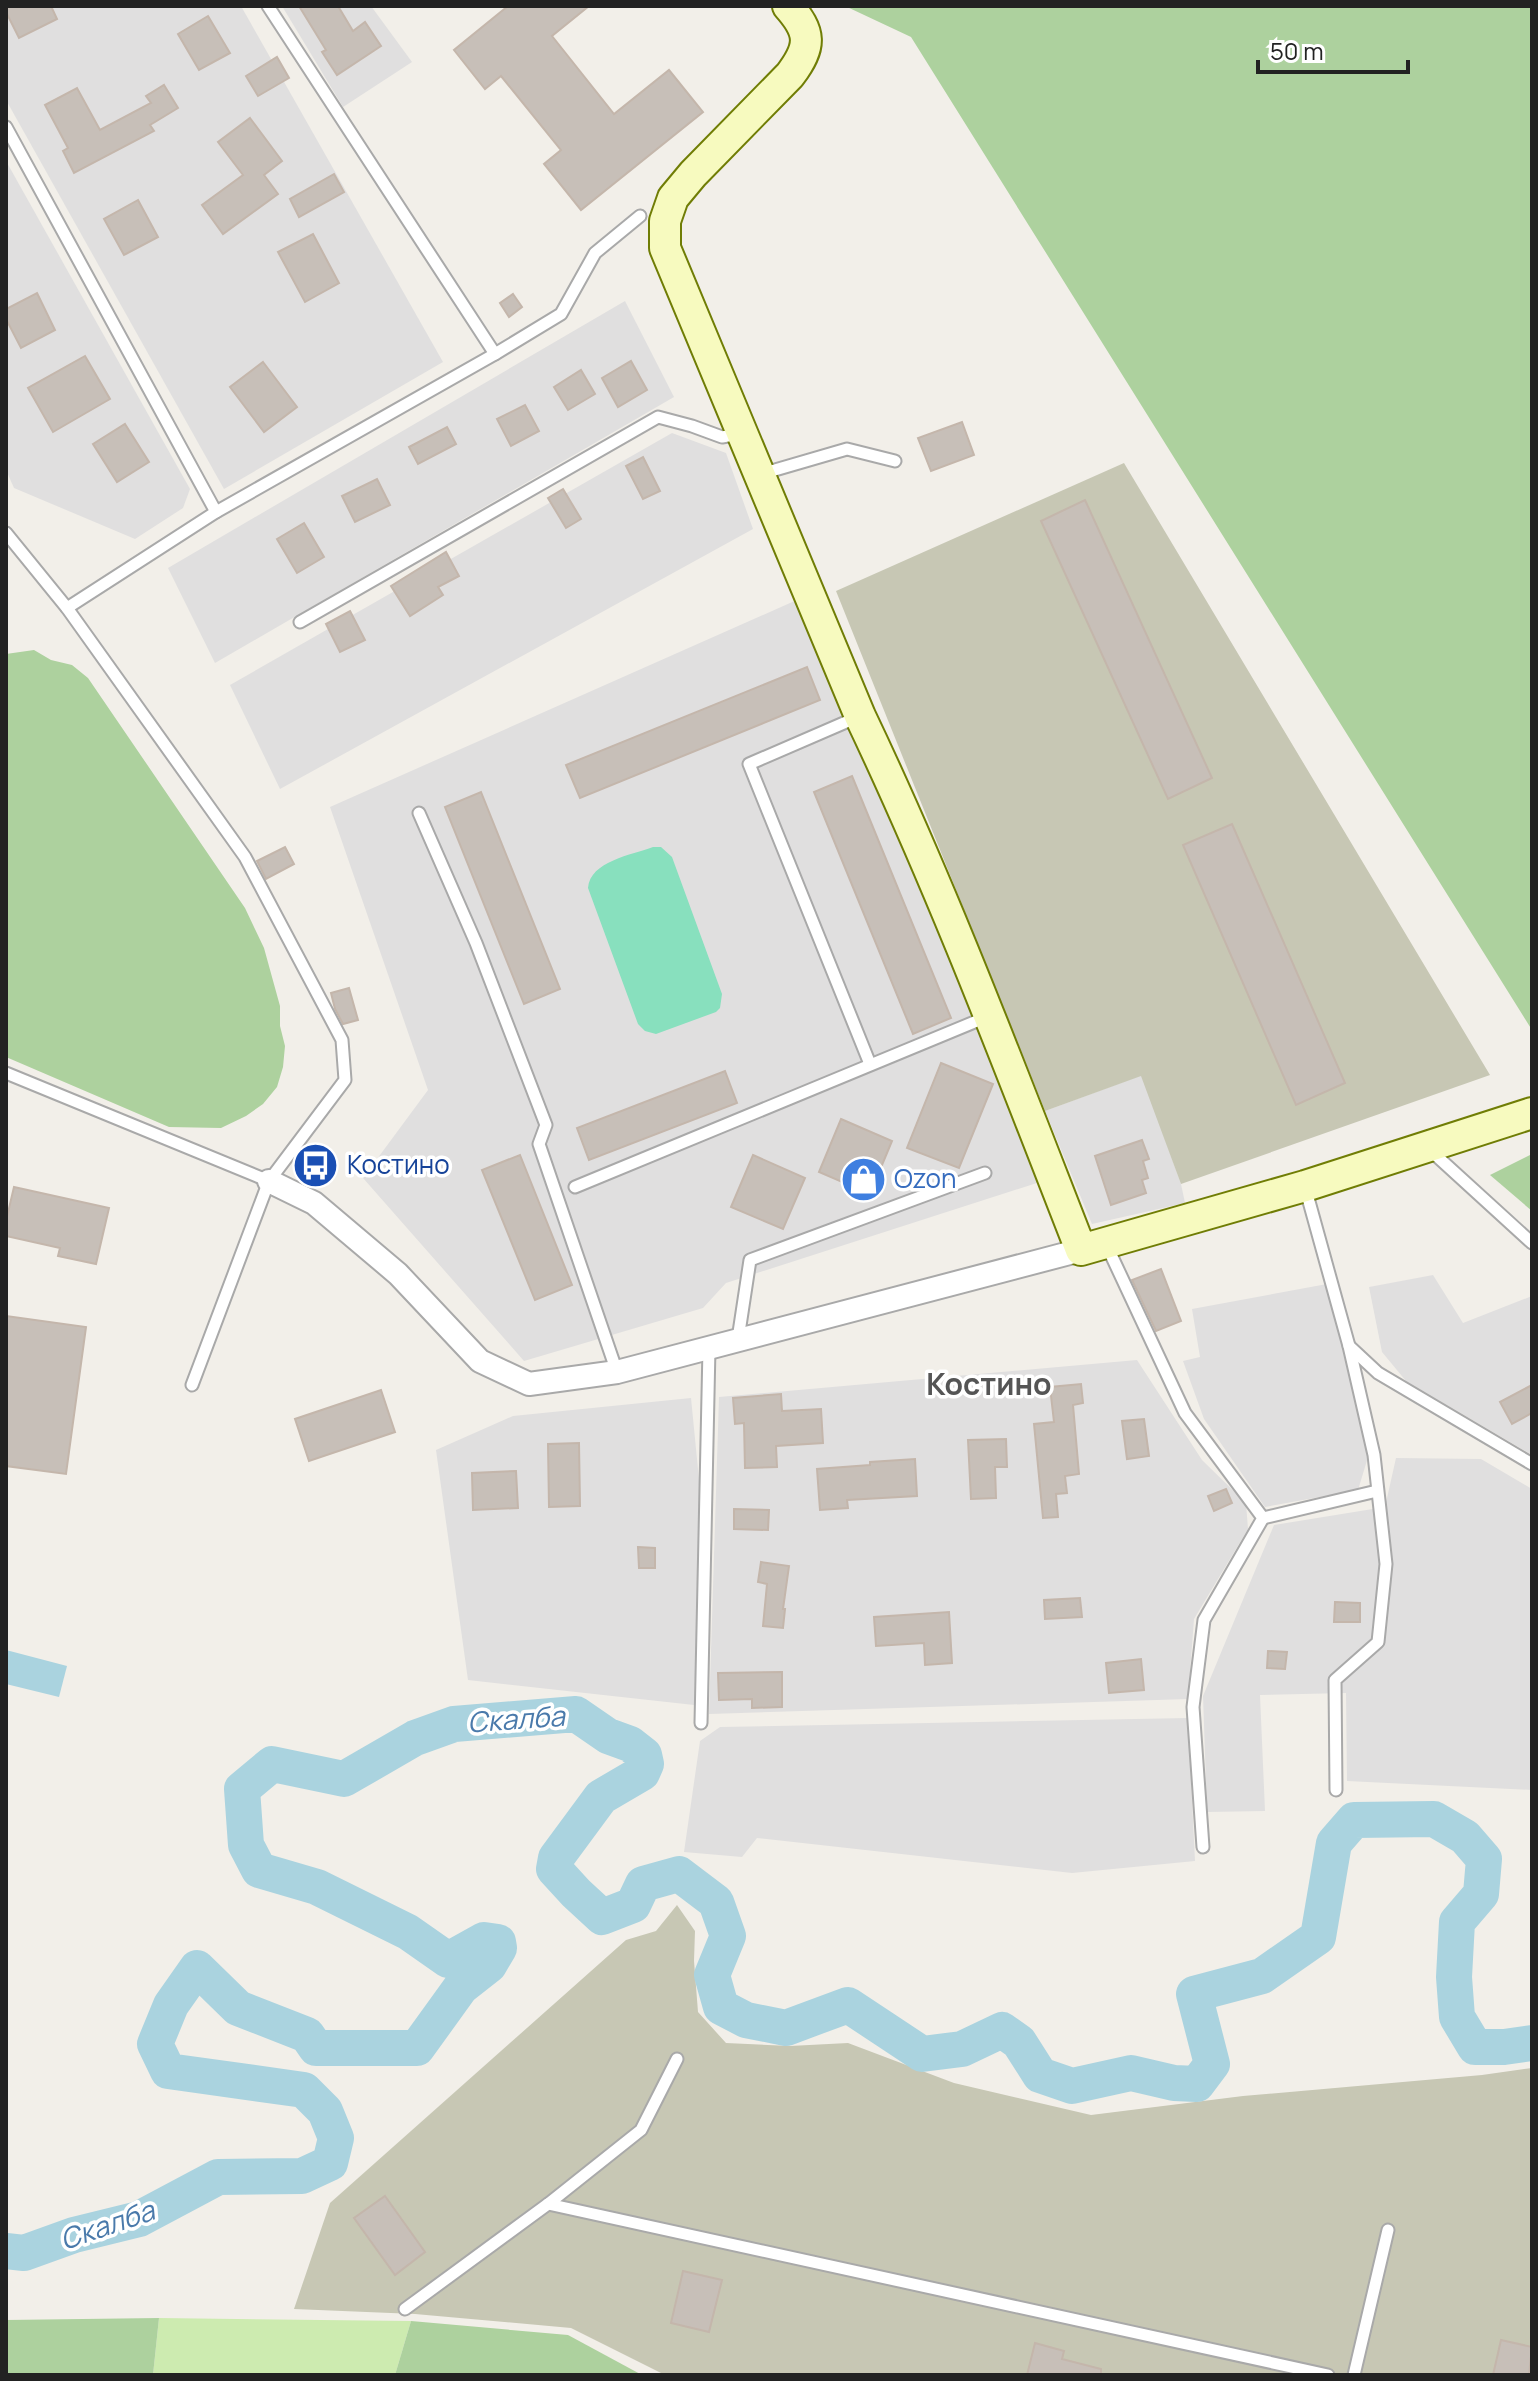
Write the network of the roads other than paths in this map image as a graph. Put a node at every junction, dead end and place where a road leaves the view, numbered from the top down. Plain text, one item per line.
1 (268, 6) edge
2 (788, 6) edge
3 (6, 127) edge
4 (640, 216) dead end
5 (495, 354) junction
6 (744, 433) junction
7 (895, 461) dead end
8 (761, 474) junction
9 (216, 512) junction
10 (6, 533) edge
11 (67, 608) junction
12 (300, 622) dead end
13 (860, 716) junction
14 (419, 813) dead end
15 (989, 1016) junction
16 (870, 1064) junction
17 (6, 1073) edge
18 (1532, 1113) edge
19 (1427, 1147) junction
20 (985, 1173) dead end
21 (269, 1181) junction
22 (1305, 1186) junction
23 (575, 1187) dead end
24 (1532, 1243) edge
25 (1094, 1247) junction
26 (738, 1339) junction
27 (1349, 1346) junction
28 (709, 1348) junction
29 (617, 1372) junction
30 (192, 1385) dead end
31 (1532, 1464) edge
32 (1377, 1491) junction
33 (1263, 1518) junction
34 (701, 1723) dead end
35 (1336, 1790) dead end
36 (1203, 1847) dead end
37 (677, 2059) dead end
38 (548, 2204) junction
39 (1388, 2230) dead end
40 (405, 2309) dead end
41 (1328, 2375) edge
42 (1354, 2375) edge

1 - 5 lane
2 - 6 street
3 - 9 lane
4 - 5 lane
5 - 9 lane
6 - 8 street
6 - 12 lane
7 - 8 lane
8 - 13 street
9 - 11 lane
10 - 11 lane
11 - 21 lane
13 - 15 street
13 - 16 lane
14 - 29 lane
15 - 16 lane
15 - 25 street
16 - 23 lane
17 - 21 lane
18 - 19 street
19 - 22 street
19 - 24 lane
20 - 26 lane
21 - 29 street
21 - 30 lane
22 - 25 street
22 - 27 lane
25 - 26 street
25 - 33 lane
26 - 28 street
27 - 31 lane
27 - 32 lane
28 - 29 street
28 - 34 lane
32 - 33 lane
32 - 35 lane
33 - 36 lane
37 - 38 lane
38 - 40 lane
38 - 41 lane
39 - 42 lane

